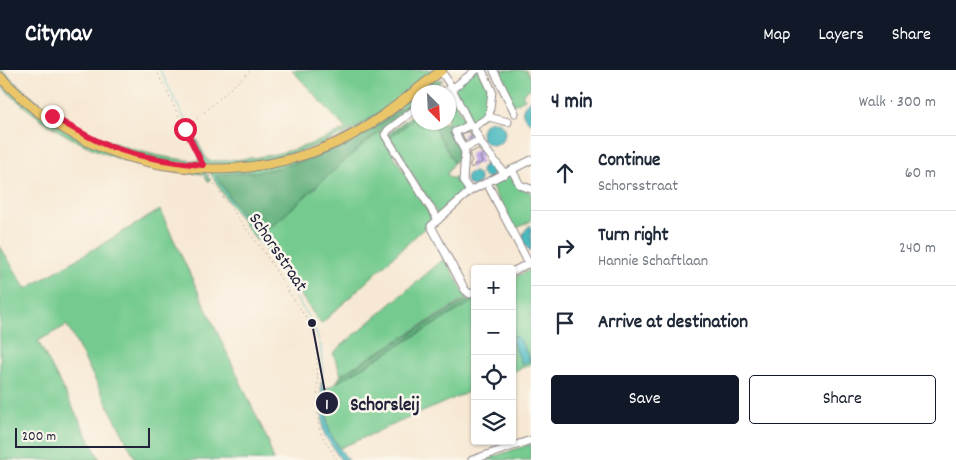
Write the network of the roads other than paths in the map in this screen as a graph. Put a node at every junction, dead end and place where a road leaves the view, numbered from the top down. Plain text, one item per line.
1 (476, 70) edge
2 (482, 70) edge
3 (494, 70) edge
4 (441, 71) edge
5 (0, 77) edge
6 (486, 77) junction
7 (450, 85) edge
8 (456, 86) edge
9 (456, 96) edge
10 (411, 112) edge
11 (516, 113) dead end
12 (489, 117) junction
13 (508, 122) dead end
14 (472, 126) junction
15 (480, 140) junction
16 (464, 148) junction
17 (531, 160) edge
18 (512, 170) junction
19 (505, 174) junction
20 (487, 183) junction
21 (531, 188) edge
22 (470, 191) junction
23 (502, 192) dead end
24 (494, 196) junction
25 (438, 220) junction
26 (530, 263) edge
27 (516, 270) edge
28 (471, 294) edge
29 (531, 440) edge
30 (472, 460) edge

1 - 8 street
2 - 6 street
3 - 6 street
3 - 11 street
4 - 5 main road
4 - 7 street
6 - 12 street
9 - 14 street
10 - 25 street
12 - 13 street
12 - 14 street
14 - 15 street
14 - 16 street
15 - 16 street
15 - 19 street
16 - 22 street
17 - 18 street
18 - 19 street
18 - 21 street
19 - 20 street
20 - 22 street
20 - 24 street
22 - 25 street
23 - 24 street
24 - 26 street
25 - 28 street
26 - 27 street
29 - 30 street

